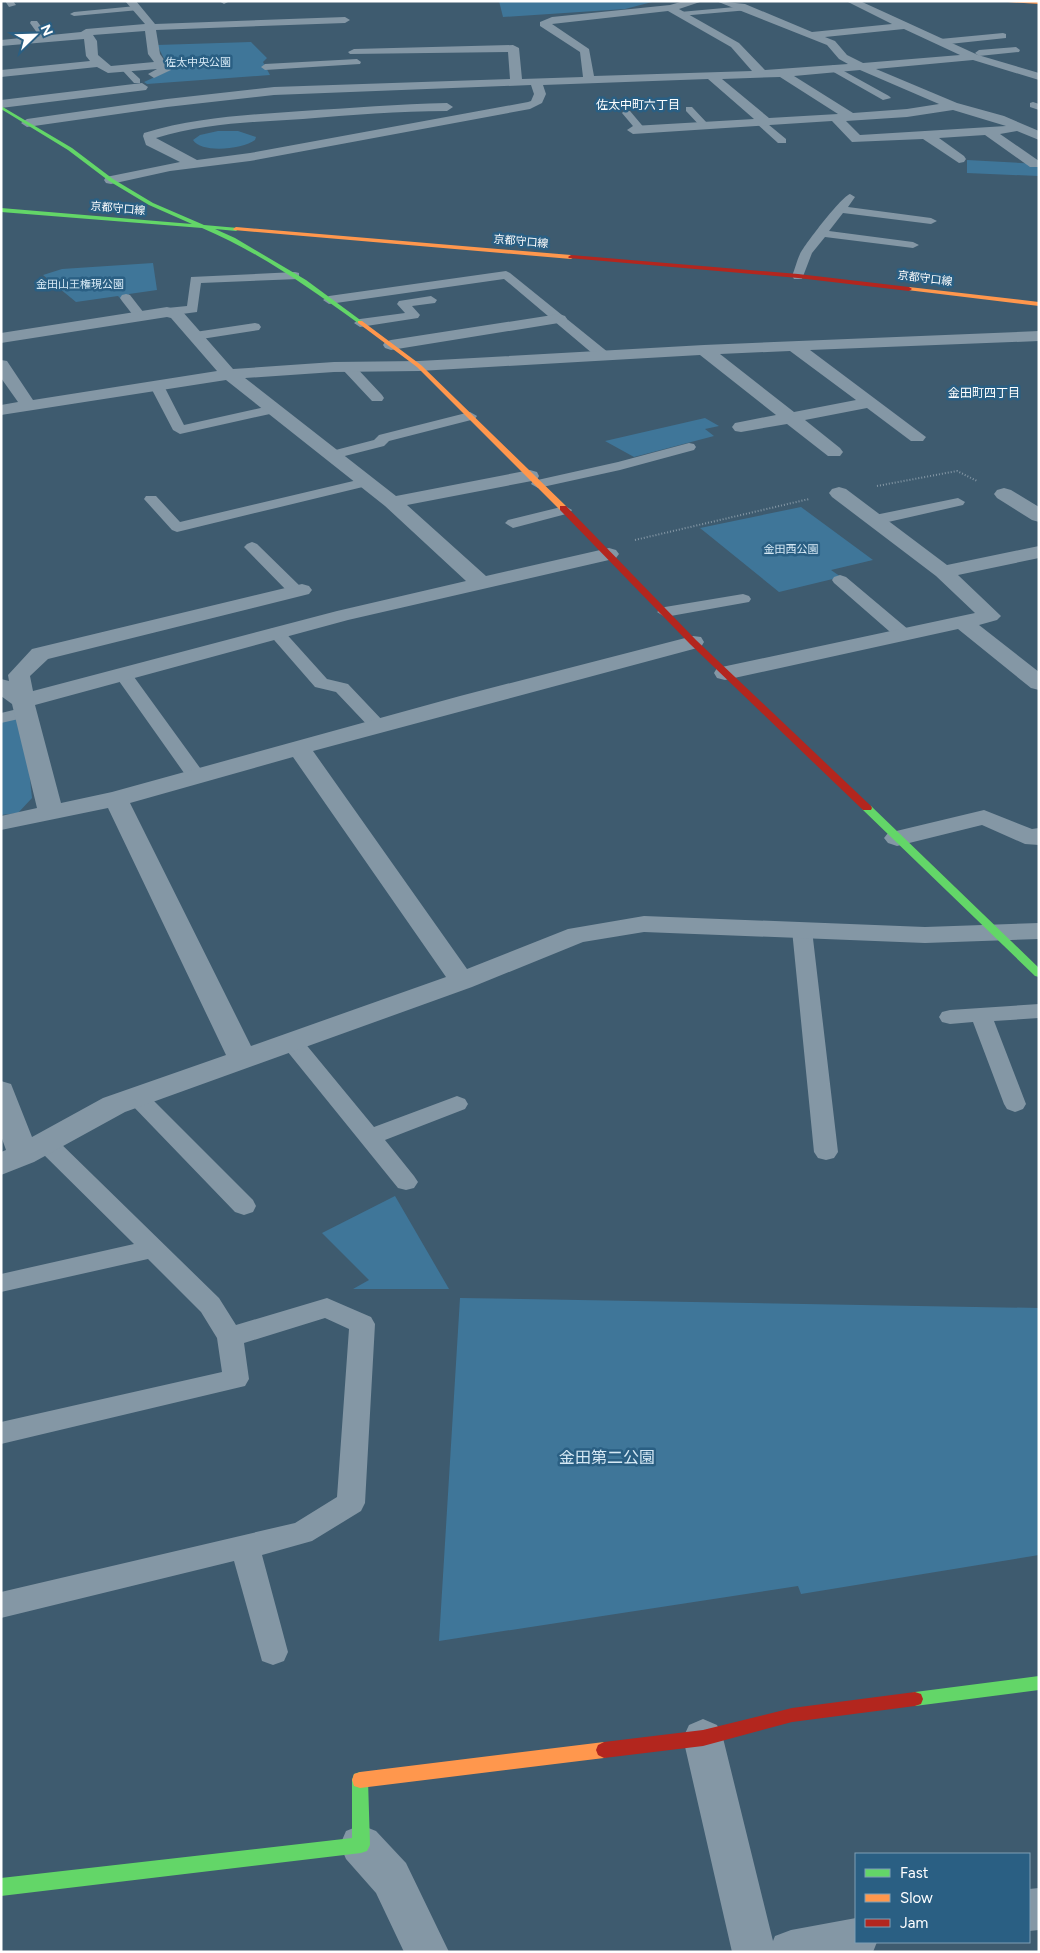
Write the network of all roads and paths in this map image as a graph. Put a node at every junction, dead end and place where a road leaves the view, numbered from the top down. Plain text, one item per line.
1 (698, 1) edge
2 (721, 1) edge
3 (851, 1) edge
4 (1008, 1) edge
5 (1039, 3) edge
6 (133, 5) edge
7 (746, 8) junction
8 (675, 11) junction
9 (74, 14) dead end
10 (34, 23) dead end
11 (780, 24) junction
12 (150, 26) junction
13 (755, 26) dead end
14 (903, 26) junction
15 (728, 29) dead end
16 (709, 31) junction
17 (87, 35) junction
18 (813, 36) junction
19 (1003, 36) dead end
20 (46, 39) junction
21 (940, 42) junction
22 (1, 43) edge
23 (354, 48) junction
24 (880, 50) dead end
25 (1016, 50) dead end
26 (971, 55) junction
27 (99, 62) junction
28 (902, 62) junction
29 (161, 66) junction
30 (860, 66) junction
31 (265, 67) dead end
32 (833, 68) junction
33 (126, 69) junction
34 (761, 73) junction
35 (782, 73) junction
36 (1, 74) edge
37 (710, 75) junction
38 (1037, 75) edge
39 (589, 79) junction
40 (535, 81) junction
41 (516, 82) junction
42 (139, 84) junction
43 (377, 87) junction
44 (890, 88) dead end
45 (872, 90) junction
46 (886, 98) dead end
47 (167, 103) junction
48 (1, 106) edge
49 (953, 106) junction
50 (689, 109) dead end
51 (504, 110) junction
52 (627, 113) dead end
53 (303, 115) junction
54 (850, 116) junction
55 (835, 117) junction
56 (763, 122) junction
57 (27, 123) junction
58 (1022, 129) junction
59 (637, 130) joint
60 (702, 131) junction
61 (987, 131) junction
62 (926, 135) junction
63 (1039, 136) edge
64 (345, 139) junction
65 (782, 142) dead end
66 (959, 159) dead end
67 (194, 164) junction
68 (1035, 164) dead end
69 (111, 180) junction
70 (850, 197) dead end
71 (840, 209) junction
72 (1, 210) edge
73 (931, 221) dead end
74 (212, 228) junction
75 (821, 233) junction
76 (913, 245) dead end
77 (295, 276) junction
78 (798, 276) junction
79 (461, 281) junction
80 (475, 294) dead end
81 (126, 298) dead end
82 (448, 298) dead end
83 (329, 300) junction
84 (1039, 304) edge
85 (167, 312) junction
86 (140, 316) junction
87 (559, 319) junction
88 (360, 323) junction
89 (255, 327) dead end
90 (195, 336) junction
91 (1039, 336) edge
92 (1, 338) edge
93 (391, 345) junction
94 (794, 348) junction
95 (704, 350) junction
96 (604, 356) junction
97 (1, 365) edge
98 (420, 366) junction
99 (348, 367) junction
100 (229, 374) junction
101 (157, 386) junction
102 (377, 398) dead end
103 (868, 403) junction
104 (29, 406) junction
105 (274, 409) junction
106 (1, 410) edge
107 (470, 416) junction
108 (791, 418) junction
109 (741, 428) dead end
110 (917, 437) dead end
111 (689, 447) dead end
112 (834, 452) dead end
113 (333, 456) junction
114 (534, 480) junction
115 (366, 482) junction
116 (840, 493) junction
117 (1004, 494) joint
118 (151, 499) dead end
119 (392, 502) junction
120 (958, 502) dead end
121 (565, 510) junction
122 (1039, 516) edge
123 (875, 520) junction
124 (513, 523) dead end
125 (252, 547) dead end
126 (606, 551) junction
127 (1039, 552) edge
128 (943, 572) junction
129 (840, 580) dead end
130 (480, 582) junction
131 (299, 591) joint
132 (743, 599) dead end
133 (665, 612) junction
134 (962, 622) junction
135 (276, 633) junction
136 (903, 634) junction
137 (693, 642) junction
138 (725, 673) junction
139 (124, 674) junction
140 (1039, 683) edge
141 (1, 686) edge
142 (24, 706) junction
143 (1, 718) edge
144 (378, 726) junction
145 (299, 748) junction
146 (196, 776) junction
147 (116, 799) junction
148 (51, 813) junction
149 (1, 823) edge
150 (1039, 835) edge
151 (897, 838) junction
152 (802, 930) junction
153 (1039, 931) edge
154 (997, 933) junction
155 (1039, 974) edge
156 (462, 981) junction
157 (1039, 1011) edge
158 (981, 1015) junction
159 (950, 1017) dead end
160 (291, 1041) junction
161 (242, 1058) junction
162 (1, 1091) edge
163 (136, 1097) junction
164 (457, 1104) dead end
165 (1015, 1104) dead end
166 (369, 1138) junction
167 (826, 1152) dead end
168 (23, 1154) edge
169 (406, 1182) dead end
170 (244, 1206) dead end
171 (154, 1249) junction
172 (1, 1283) edge
173 (230, 1336) junction
174 (1, 1433) edge
175 (245, 1547) junction
176 (1, 1605) edge
177 (272, 1652) dead end
178 (1039, 1683) edge
179 (703, 1738) junction
180 (361, 1845) junction
181 (1, 1887) edge
182 (855, 1940) edge
183 (427, 1952) edge
184 (754, 1952) edge
185 (791, 1952) edge

1 - 8 street
2 - 7 street
3 - 14 street
4 - 5 main road
6 - 9 lane
6 - 12 street
7 - 8 lane
7 - 11 street
8 - 16 street
8 - 39 street
10 - 20 lane
11 - 13 street
11 - 18 street
12 - 17 street
12 - 23 street
12 - 29 street
14 - 18 street
14 - 21 street
15 - 16 street
16 - 34 street
17 - 20 street
17 - 27 street
18 - 30 street
19 - 21 lane
20 - 22 street
21 - 26 street
23 - 31 lane
23 - 41 street
23 - 43 street
24 - 28 street
25 - 26 lane
26 - 28 street
26 - 38 street
27 - 33 street
27 - 36 street
28 - 30 street
29 - 33 street
29 - 42 street
30 - 32 street
30 - 49 street
32 - 35 street
32 - 45 lane
33 - 42 lane
34 - 35 street
34 - 37 street
35 - 54 street
37 - 39 street
37 - 56 street
39 - 40 street
40 - 41 street
40 - 51 street
41 - 43 street
42 - 47 street
42 - 48 street
43 - 47 street
44 - 45 lane
45 - 46 lane
47 - 57 street
48 - 57 main road
49 - 54 street
49 - 58 street
50 - 60 lane
51 - 53 street
51 - 64 street
52 - 59 lane
53 - 64 street
53 - 67 street
54 - 55 street
55 - 56 street
55 - 62 street
56 - 60 street
56 - 65 lane
57 - 69 main road
58 - 61 street
58 - 63 street
59 - 60 street
61 - 62 street
61 - 68 street
62 - 66 street
64 - 67 street
67 - 69 street
69 - 74 main road
70 - 71 lane
71 - 73 lane
71 - 75 lane
72 - 74 main road, 京都守口線
74 - 77 main road
74 - 78 main road, 京都守口線
75 - 76 lane
75 - 78 lane
77 - 83 main road
77 - 85 lane
78 - 84 main road, 京都守口線
79 - 80 lane
79 - 83 lane
79 - 87 lane
81 - 86 lane
82 - 88 lane
83 - 88 main road
85 - 86 street
85 - 90 street
86 - 92 street
87 - 93 street
87 - 96 lane
88 - 93 main road
89 - 90 lane
90 - 100 street
91 - 94 street
93 - 98 main road
94 - 95 street
94 - 103 street
95 - 96 street
95 - 108 street
96 - 98 street
97 - 104 street
98 - 99 street
98 - 107 main road
99 - 100 street
99 - 102 lane
100 - 101 street
100 - 105 street
101 - 104 street
101 - 105 lane
103 - 108 street
103 - 110 street
104 - 106 street
105 - 113 street
107 - 113 lane
107 - 114 main road
108 - 109 street
108 - 112 street
111 - 114 lane
113 - 115 street
114 - 119 street
114 - 121 main road
115 - 118 lane
115 - 119 street
116 - 117 path
116 - 123 street
116 - 126 path
117 - 122 street
119 - 130 street
120 - 123 lane
121 - 124 lane
121 - 126 main road
123 - 128 street
125 - 131 lane
126 - 130 street
126 - 133 main road
127 - 128 street
128 - 134 street
129 - 136 lane
130 - 135 street
131 - 142 street
132 - 133 lane
133 - 137 main road
134 - 136 street
134 - 140 street
135 - 139 street
135 - 144 lane
136 - 138 street
137 - 138 main road
137 - 144 street
138 - 151 main road
139 - 142 street
139 - 146 lane
141 - 142 street
142 - 143 lane
142 - 148 street
144 - 145 street
145 - 146 street
145 - 156 street
146 - 147 street
147 - 148 street
147 - 161 street
148 - 149 street
150 - 151 street
151 - 154 main road
152 - 154 street
152 - 156 street
152 - 167 lane
153 - 154 street
154 - 155 main road
156 - 160 street
157 - 158 lane
158 - 159 lane
158 - 165 lane
160 - 161 street
160 - 166 lane
161 - 163 street
162 - 168 street
163 - 168 street
163 - 170 lane
164 - 166 lane
166 - 169 lane
168 - 171 lane
171 - 172 lane
171 - 173 lane
173 - 174 lane
173 - 175 lane
175 - 176 lane
175 - 177 lane
178 - 179 main road
179 - 180 main road
179 - 184 street
180 - 181 main road
180 - 183 street
182 - 185 street

